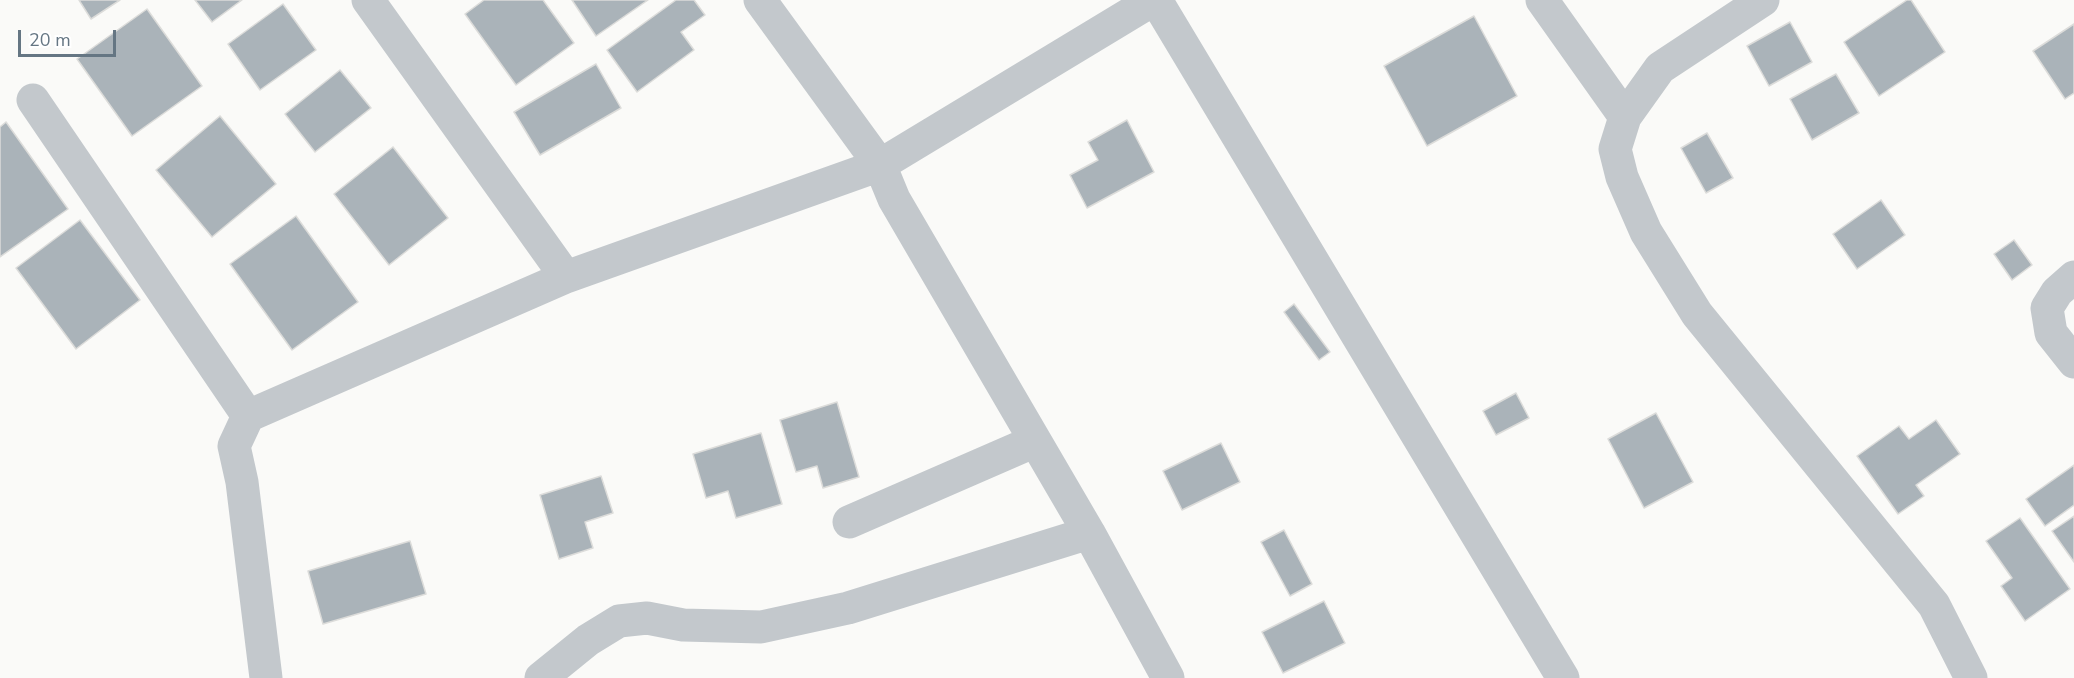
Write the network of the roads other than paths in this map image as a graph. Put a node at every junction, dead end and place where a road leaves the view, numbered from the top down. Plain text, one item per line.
1 (368, 0) edge
2 (760, 0) edge
3 (1154, 0) edge
4 (1542, 0) edge
5 (1763, 0) edge
6 (33, 100) dead end
7 (1625, 117) junction
8 (880, 165) junction
9 (2074, 277) edge
10 (566, 278) junction
11 (2074, 362) edge
12 (248, 416) junction
13 (1035, 441) junction
14 (849, 522) dead end
15 (1089, 533) junction
16 (266, 678) edge
17 (541, 678) edge
18 (1168, 678) edge
19 (1563, 678) edge
20 (1971, 678) edge

1 - 10 street
2 - 8 street
3 - 8 street
3 - 19 street
4 - 7 street
5 - 7 street
6 - 12 street
7 - 20 street
8 - 10 street
8 - 13 street
9 - 11 street
10 - 12 street
12 - 16 street
13 - 14 street
13 - 15 street
15 - 17 street
15 - 18 street

